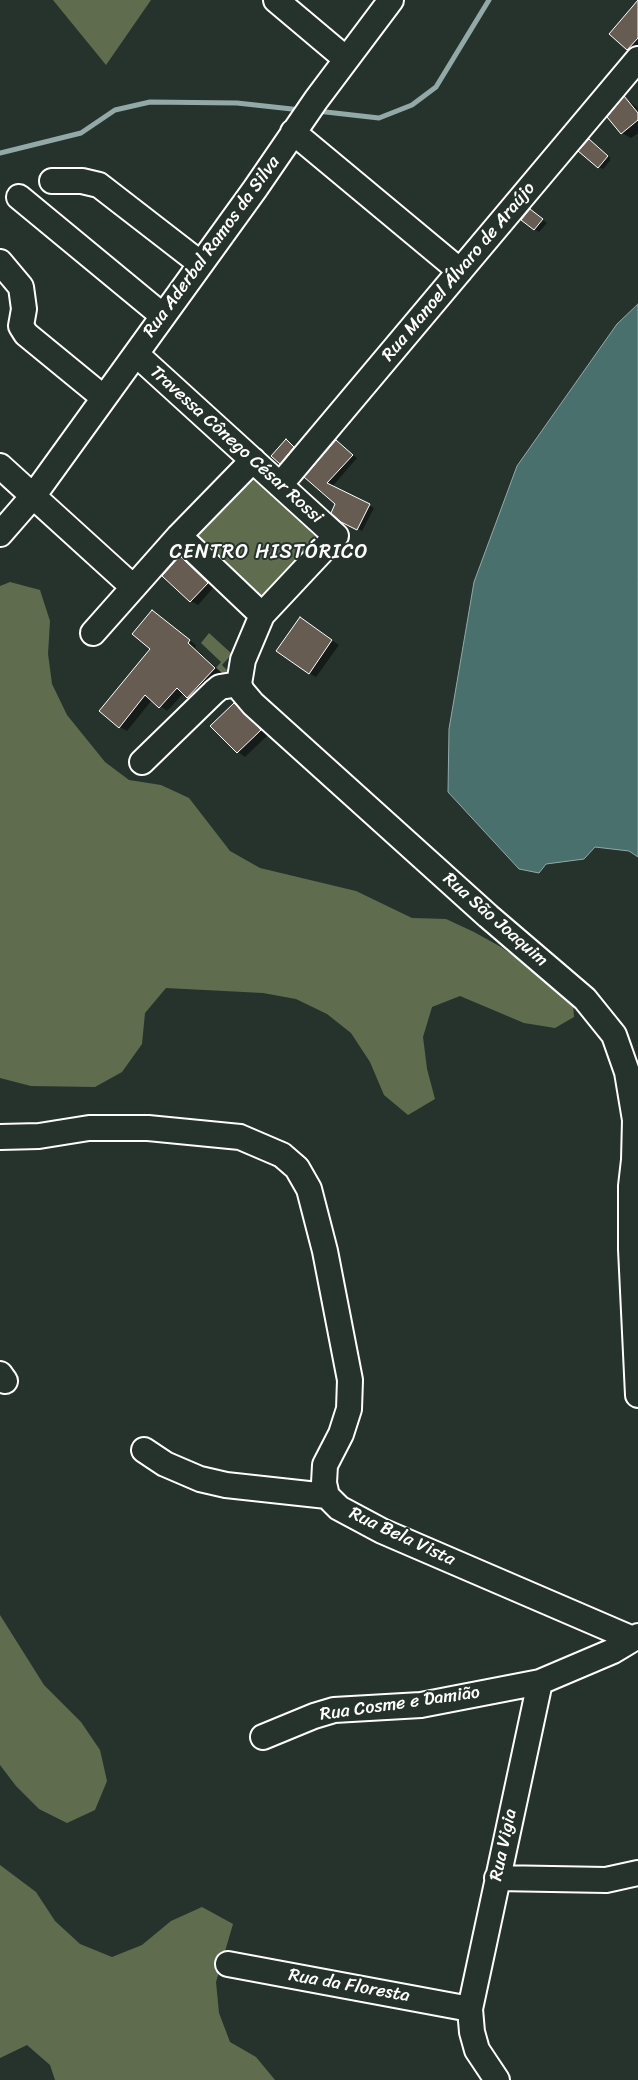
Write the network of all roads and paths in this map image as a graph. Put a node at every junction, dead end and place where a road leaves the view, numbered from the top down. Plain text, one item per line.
1 (276, 0) edge
2 (392, 0) edge
3 (346, 59) junction
4 (638, 59) edge
5 (297, 127) junction
6 (52, 180) dead end
7 (19, 197) dead end
8 (0, 262) edge
9 (201, 264) junction
10 (460, 271) junction
11 (163, 316) junction
12 (136, 354) junction
13 (104, 398) junction
14 (253, 460) junction
15 (0, 466) edge
16 (280, 485) junction
17 (34, 495) junction
18 (0, 534) edge
19 (180, 536) junction
20 (133, 587) junction
21 (262, 615) junction
22 (94, 633) dead end
23 (239, 684) junction
24 (142, 762) dead end
25 (0, 1137) edge
26 (638, 1395) edge
27 (144, 1450) dead end
28 (327, 1496) junction
29 (635, 1637) edge
30 (540, 1682) junction
31 (264, 1737) dead end
32 (638, 1873) edge
33 (497, 1878) junction
34 (228, 1964) dead end
35 (470, 2008) junction
36 (497, 2080) edge
37 (512, 2080) edge

1 - 3 street
2 - 3 street, Rua Aderbal Ramos da Silva
3 - 5 street, Rua Aderbal Ramos da Silva
4 - 10 street, Rua Manoel Álvaro de Araújo
5 - 9 street, Rua Aderbal Ramos da Silva
5 - 10 street
6 - 9 street
7 - 11 street
8 - 13 street
9 - 11 street, Rua Aderbal Ramos da Silva
10 - 16 street, Rua Manoel Álvaro de Araújo
11 - 12 street, Rua Aderbal Ramos da Silva
12 - 13 street, Rua Aderbal Ramos da Silva
12 - 14 street, Travessa Cônego César Rossi
13 - 17 street, Rua Aderbal Ramos da Silva
14 - 16 street, Travessa Cônego César Rossi
14 - 19 street
15 - 17 street
16 - 21 street, Travessa Cônego César Rossi
17 - 18 street, Rua Aderbal Ramos da Silva
17 - 20 street
19 - 20 street
19 - 21 street
20 - 22 street
21 - 23 street
23 - 24 street
23 - 26 street, Rua São Joaquim
25 - 28 street
27 - 28 street
28 - 29 street, Rua Bela Vista
29 - 30 street
30 - 31 street, Rua Cosme e Damião
30 - 33 street, Rua Vigia
32 - 33 street
33 - 35 street, Rua Vigia
34 - 35 street, Rua da Floresta
35 - 36 street, Rua Vigia
35 - 37 street

